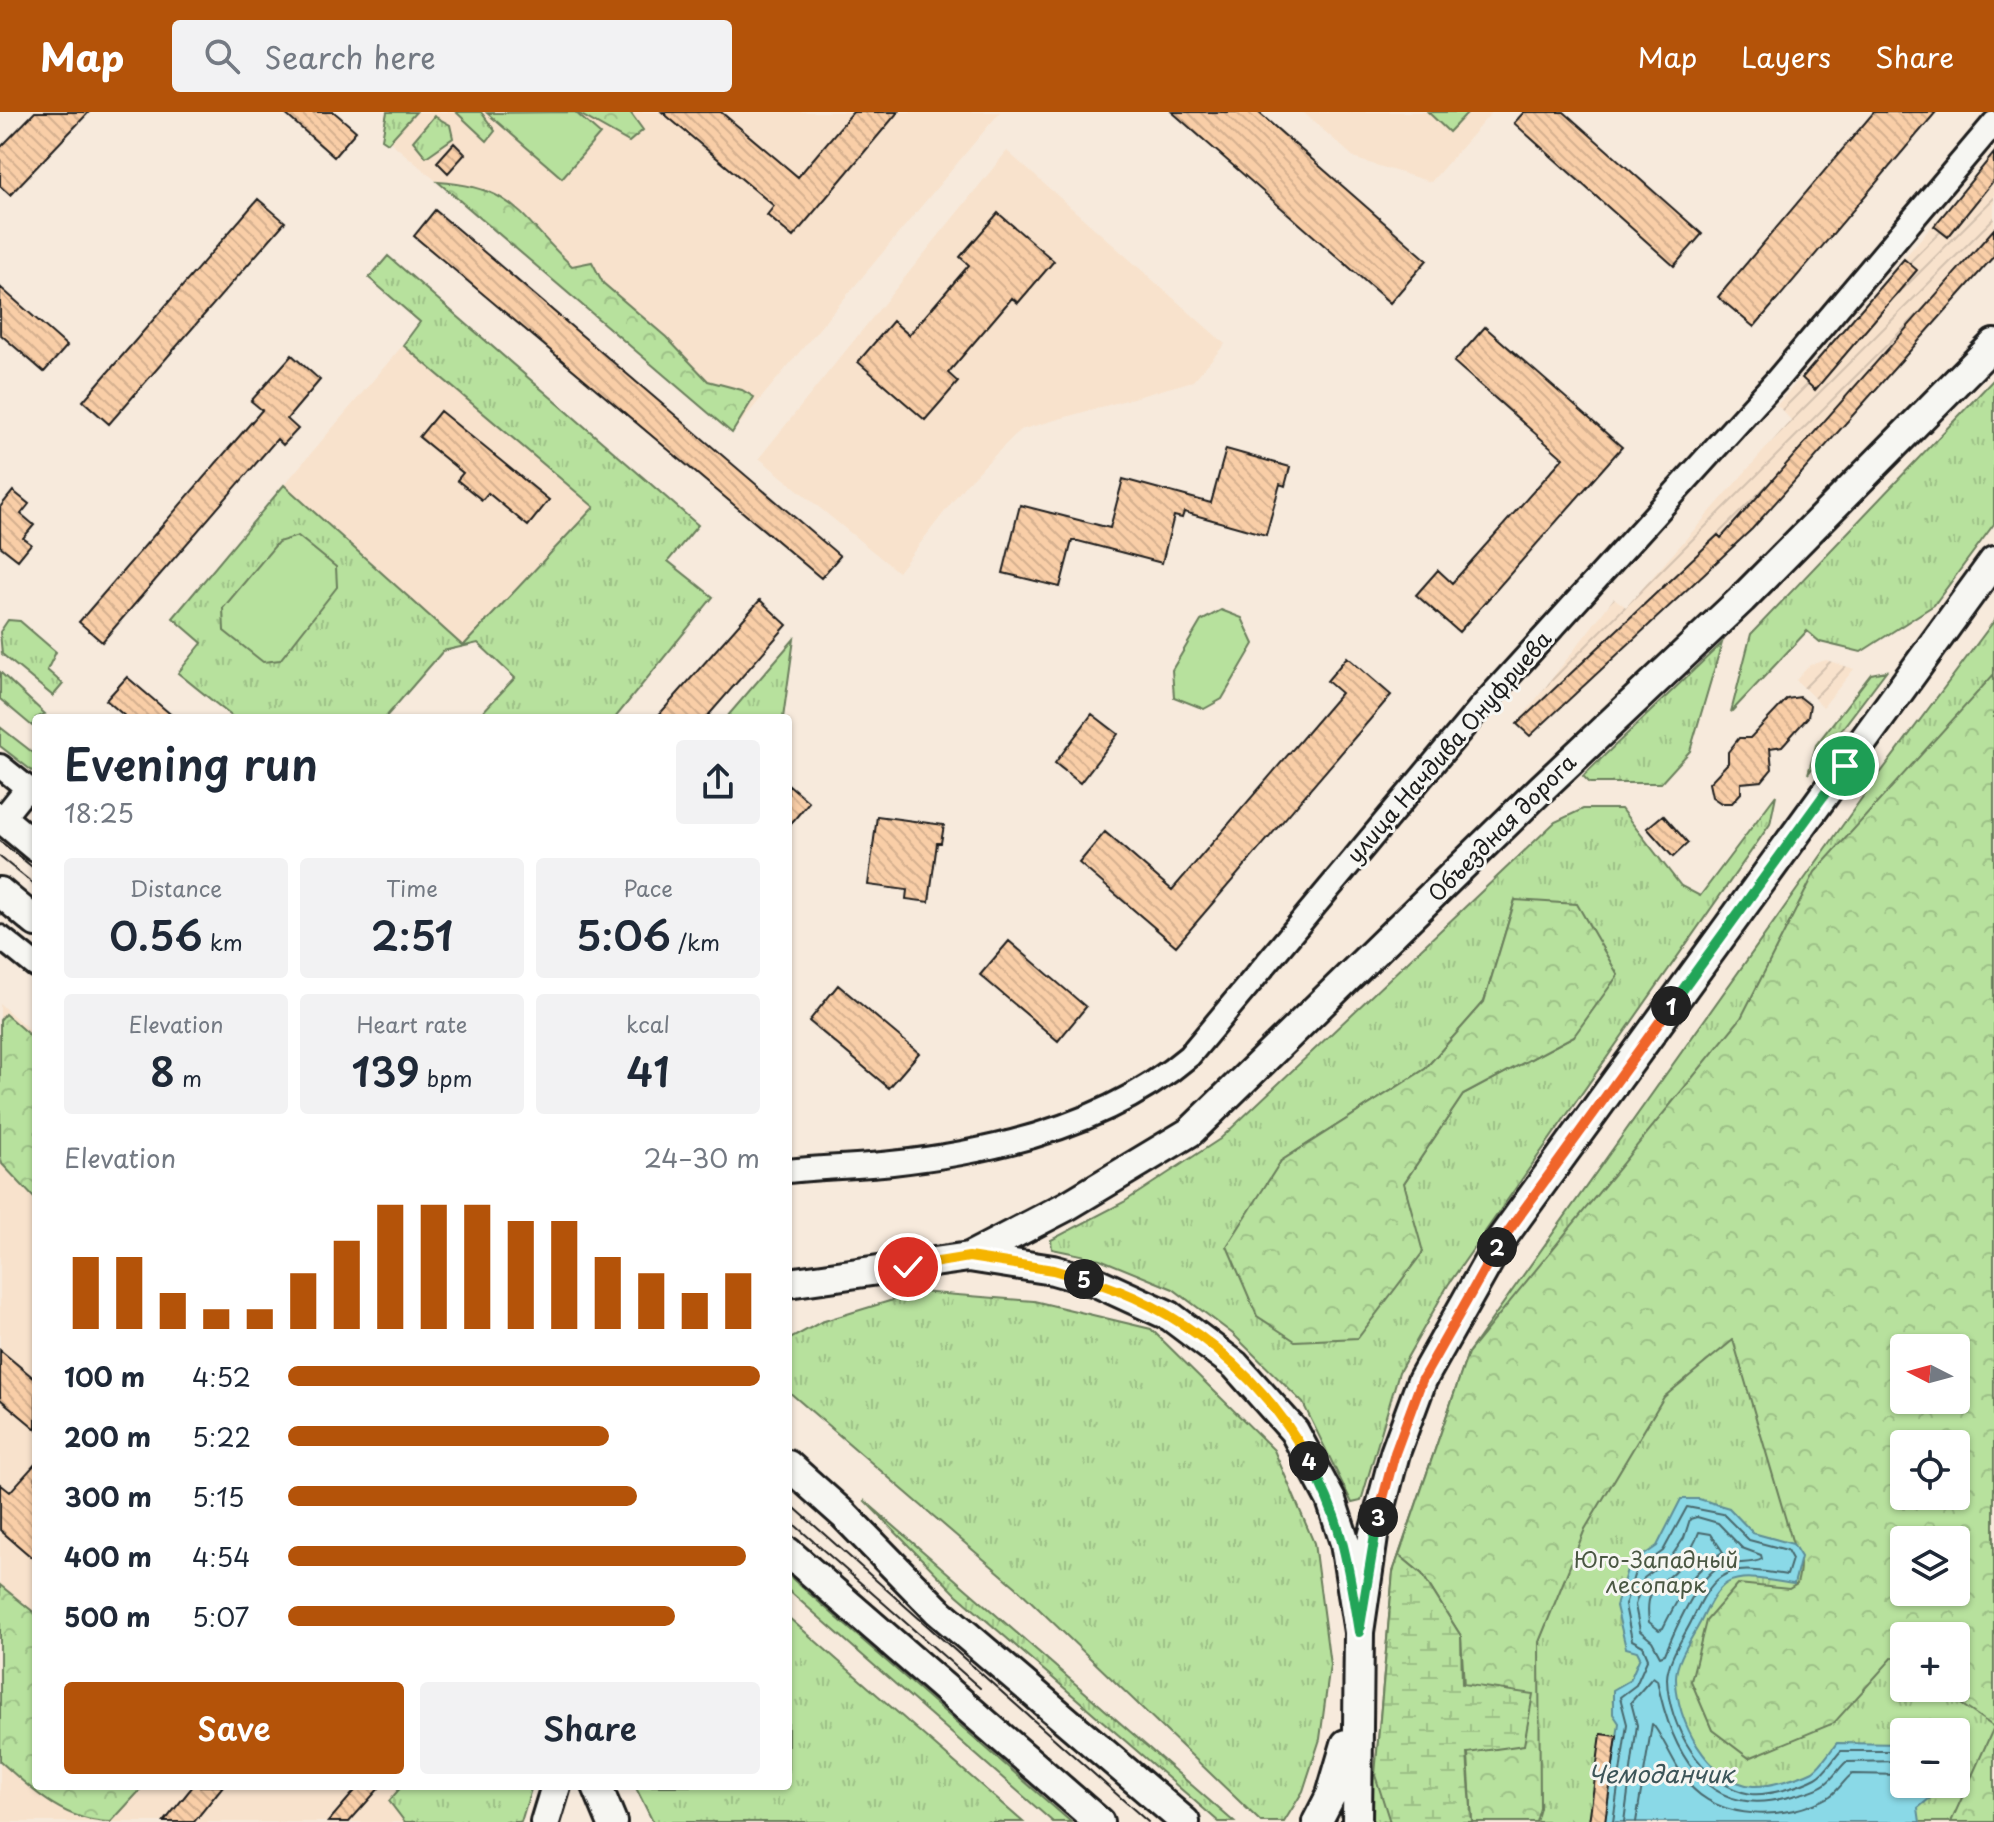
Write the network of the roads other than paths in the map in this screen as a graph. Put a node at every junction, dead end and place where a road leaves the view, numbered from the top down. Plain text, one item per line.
1 (1994, 123) edge
2 (1994, 344) edge
3 (1994, 561) edge
4 (0, 766) edge
5 (32, 792) edge
6 (1, 819) edge
7 (32, 844) edge
8 (0, 892) edge
9 (32, 919) edge
10 (0, 937) edge
11 (32, 963) edge
12 (792, 1171) edge
13 (969, 1257) junction
14 (848, 1276) junction
15 (792, 1283) edge
16 (792, 1301) edge
17 (792, 1469) edge
18 (792, 1555) edge
19 (1359, 1632) junction
20 (1355, 1711) junction
21 (555, 1790) edge
22 (599, 1790) edge
23 (545, 1822) edge
24 (612, 1822) edge
25 (1099, 1822) edge
26 (1185, 1822) edge
27 (1317, 1822) edge
28 (1357, 1822) edge

1 - 12 street, улица Начдива Онуфриева
2 - 13 main road, Объездная дорога
3 - 19 main road
4 - 5 street
5 - 6 street
6 - 7 main road
8 - 9 main road
10 - 11 street
13 - 14 main road
13 - 19 main road
14 - 15 main road
14 - 16 main road
17 - 26 main road
18 - 25 main road
19 - 20 main road
20 - 27 main road
20 - 28 main road
21 - 23 main road
22 - 24 main road

